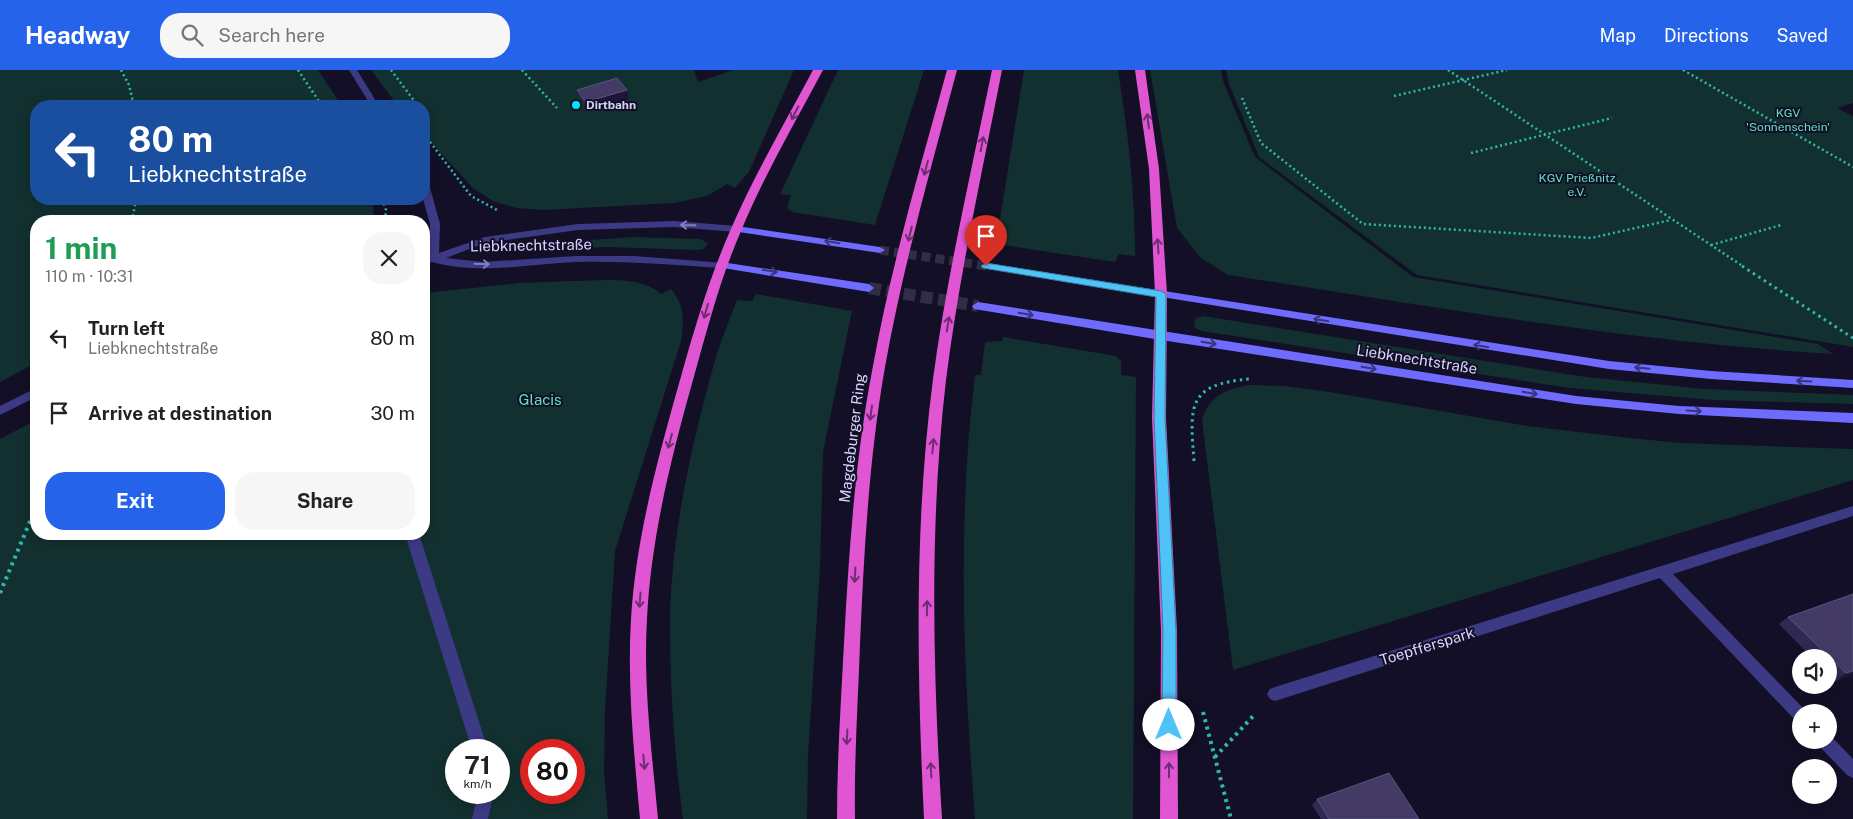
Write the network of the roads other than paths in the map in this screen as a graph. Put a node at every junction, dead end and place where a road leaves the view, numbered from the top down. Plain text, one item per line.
1 (353, 70) edge
2 (818, 70) edge
3 (952, 70) edge
4 (997, 70) edge
5 (1140, 70) edge
6 (371, 100) edge
7 (922, 187) joint
8 (430, 205) edge
9 (736, 229) junction
10 (880, 250) tunnel mouth
11 (430, 254) edge
12 (430, 260) edge
13 (430, 260) edge
14 (721, 265) junction
15 (986, 266) tunnel mouth
16 (870, 288) tunnel mouth
17 (1161, 294) junction
18 (978, 306) tunnel mouth
19 (1161, 336) junction
20 (879, 365) joint
21 (1853, 384) edge
22 (30, 395) edge
23 (0, 411) edge
24 (1853, 418) edge
25 (1853, 511) edge
26 (414, 540) edge
27 (1662, 572) junction
28 (1275, 694) road end
29 (1792, 707) edge
30 (477, 739) edge
31 (1833, 749) edge
32 (1853, 770) edge
33 (483, 804) edge
34 (480, 819) edge
35 (649, 819) edge
36 (846, 819) edge
37 (933, 819) edge
38 (1169, 819) edge

1 - 6 street
2 -> 9 highway
3 -> 7 highway, Magdeburger Ring
37 -> 4 highway
17 -> 5 highway
7 -> 20 highway, Magdeburger Ring
8 - 11 street
10 -> 9 main road, Liebknechtstraße
9 -> 12 street, Liebknechtstraße
9 - 14 highway
13 -> 14 street, Liebknechtstraße
14 -> 16 main road, Liebknechtstraße
14 -> 35 highway
15 - 17 main road, Liebknechtstraße
17 - 19 highway
21 -> 17 main road, Liebknechtstraße
18 -> 19 main road, Liebknechtstraße
19 -> 24 main road, Liebknechtstraße
38 -> 19 highway
20 -> 36 highway, Magdeburger Ring
22 - 23 street
25 - 27 street, Toepfferspark
26 - 30 street
27 - 28 street, Toepfferspark
27 - 29 street
31 - 32 street
33 - 34 street

